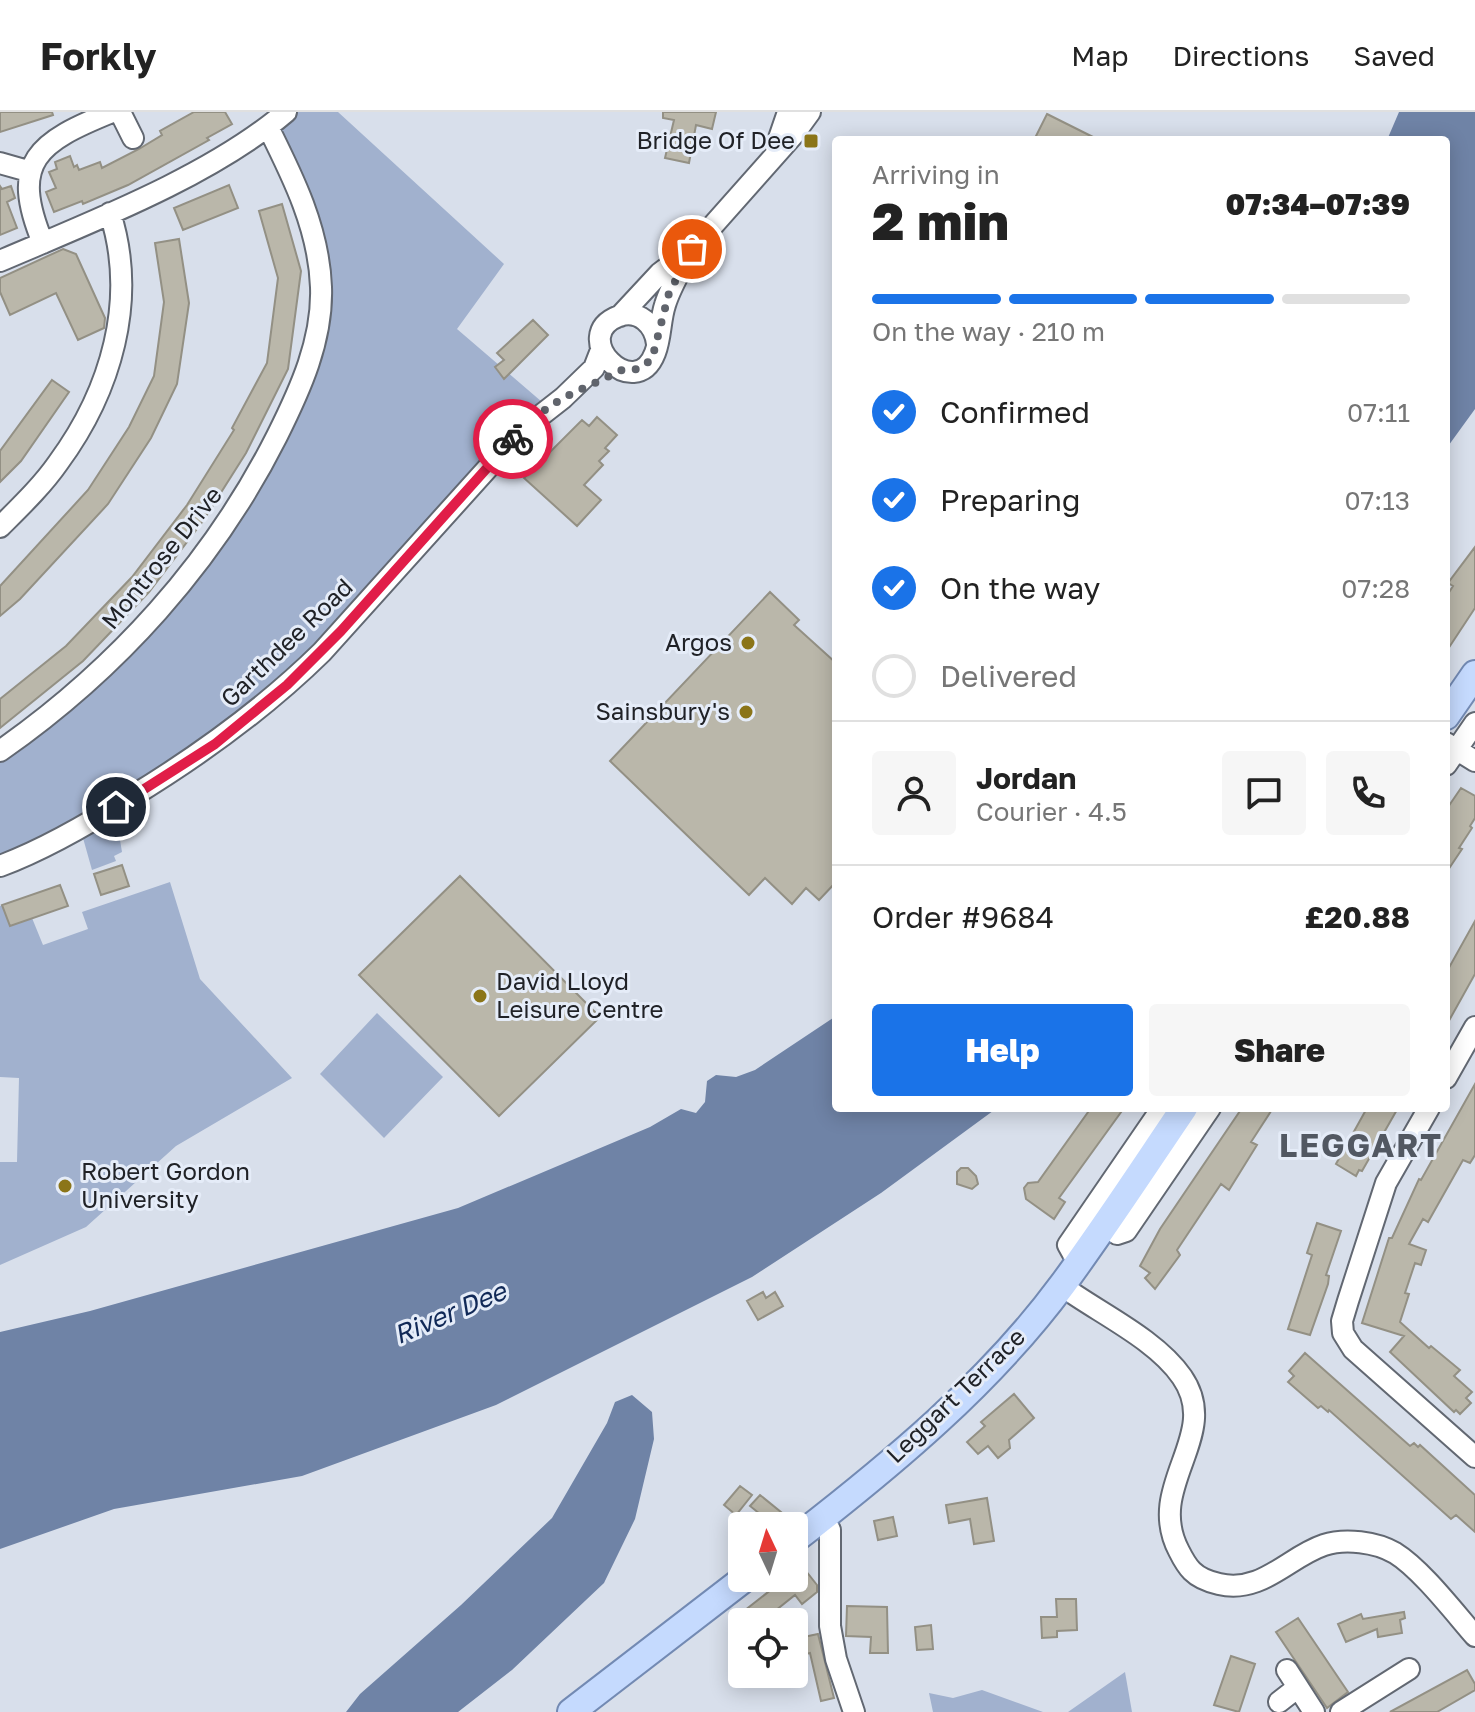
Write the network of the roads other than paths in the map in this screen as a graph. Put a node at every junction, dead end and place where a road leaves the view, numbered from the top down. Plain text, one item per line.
1 (112, 112) edge
2 (120, 112) edge
3 (286, 112) edge
4 (788, 112) edge
5 (810, 112) edge
6 (268, 127) junction
7 (133, 138) dead end
8 (772, 158) junction
9 (0, 163) edge
10 (28, 171) junction
11 (110, 213) junction
12 (43, 243) junction
13 (692, 249) junction
14 (0, 261) edge
15 (620, 316) junction
16 (657, 344) junction
17 (601, 350) junction
18 (622, 370) junction
19 (563, 398) junction
20 (0, 527) edge
21 (1475, 674) edge
22 (1450, 710) edge
23 (1475, 723) edge
24 (0, 751) edge
25 (1450, 752) edge
26 (1475, 761) edge
27 (0, 866) edge
28 (1475, 1027) edge
29 (1450, 1071) edge
30 (1159, 1112) edge
31 (1181, 1112) edge
32 (1207, 1112) edge
33 (1427, 1112) edge
34 (1105, 1224) junction
35 (1078, 1263) junction
36 (1062, 1286) junction
37 (1475, 1457) edge
38 (823, 1517) junction
39 (808, 1529) edge
40 (728, 1591) edge
41 (1475, 1636) edge
42 (1394, 1670) dead end
43 (1279, 1702) dead end
44 (571, 1712) edge
45 (854, 1712) edge
46 (1314, 1712) edge
47 (1341, 1712) edge

1 - 10 street
2 - 7 street
3 - 6 street
4 - 8 street
5 - 8 street
6 - 11 street
6 - 24 street, Montrose Drive
8 - 13 street
9 - 10 street
10 - 12 street
11 - 12 street
11 - 20 street
12 - 14 street
13 - 15 street
13 - 16 street
15 - 16 street
15 - 17 street
16 - 18 street
17 - 18 street
17 - 19 street, Garthdee Road
18 - 19 street, Garthdee Road
19 - 27 street, Garthdee Road
21 - 22 main road
23 - 25 street
25 - 26 street
28 - 29 street
30 - 35 street
31 - 34 main road, Leggart Terrace
32 - 34 street
33 - 37 street
34 - 35 main road, Leggart Terrace
35 - 36 main road, Leggart Terrace
36 - 38 main road, Leggart Terrace
36 - 41 street
38 - 39 main road, Leggart Terrace
38 - 45 street
40 - 44 main road
42 - 47 street
43 - 46 street

